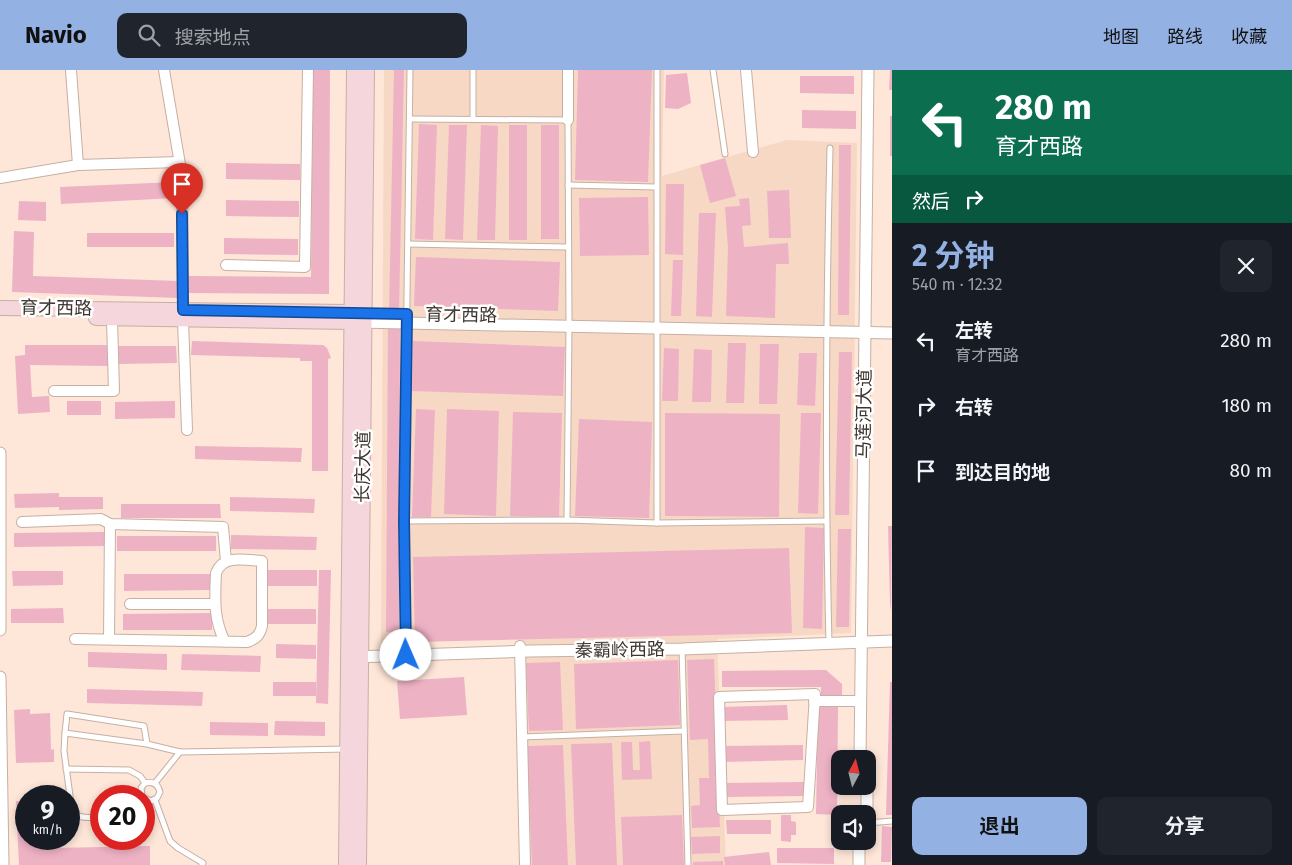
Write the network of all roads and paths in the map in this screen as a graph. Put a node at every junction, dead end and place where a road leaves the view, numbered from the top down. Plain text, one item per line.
1 (71, 70) edge
2 (164, 70) edge
3 (308, 70) edge
4 (354, 70) edge
5 (367, 70) edge
6 (410, 70) edge
7 (474, 70) edge
8 (568, 70) edge
9 (657, 70) edge
10 (713, 70) edge
11 (746, 70) edge
12 (868, 70) edge
13 (874, 70) edge
14 (410, 118) junction
15 (474, 119) junction
16 (568, 120) junction
17 (830, 148) dead end
18 (753, 152) dead end
19 (725, 154) dead end
20 (179, 162) junction
21 (78, 165) junction
22 (0, 178) edge
23 (568, 185) junction
24 (656, 187) junction
25 (408, 244) junction
26 (567, 248) junction
27 (226, 264) dead end
28 (0, 308) edge
29 (183, 315) junction
30 (0, 317) edge
31 (358, 317) junction
32 (407, 318) junction
33 (112, 319) junction
34 (569, 322) junction
35 (658, 324) junction
36 (892, 326) edge
37 (826, 328) junction
38 (869, 329) junction
39 (892, 333) edge
40 (54, 391) dead end
41 (187, 430) dead end
42 (0, 453) edge
43 (567, 520) junction
44 (404, 521) junction
45 (826, 521) junction
46 (22, 522) dead end
47 (658, 523) junction
48 (110, 524) junction
49 (226, 561) junction
50 (130, 604) dead end
51 (215, 604) junction
52 (0, 630) edge
53 (75, 639) dead end
54 (109, 639) junction
55 (892, 639) edge
56 (865, 640) junction
57 (225, 642) junction
58 (829, 642) junction
59 (682, 646) junction
60 (520, 649) junction
61 (406, 652) junction
62 (354, 654) junction
63 (0, 677) edge
64 (814, 701) junction
65 (861, 701) junction
66 (683, 731) junction
67 (65, 733) junction
68 (522, 737) junction
69 (147, 744) junction
70 (347, 749) junction
71 (860, 750) edge
72 (867, 750) edge
73 (180, 752) junction
74 (66, 769) junction
75 (146, 783) joint
76 (155, 783) junction
77 (155, 799) edge
78 (155, 803) edge
79 (90, 818) edge
80 (892, 821) edge
81 (876, 822) edge
82 (859, 850) edge
83 (866, 850) edge
84 (3, 865) edge
85 (202, 865) edge
86 (346, 865) edge
87 (359, 865) edge
88 (525, 865) edge
89 (688, 865) edge
90 (859, 865) edge
91 (866, 865) edge

1 - 21 street
2 - 20 street
3 - 27 street
4 - 31 main road, 长庆大道
5 - 31 main road, 长庆大道
6 - 14 lane
7 - 15 lane
8 - 16 street
9 - 24 lane
10 - 19 lane
11 - 18 street
12 - 38 street, 马莲河大道
13 - 38 street, 马莲河大道
14 - 15 lane
14 - 25 lane
15 - 16 lane
16 - 23 lane
17 - 37 lane
20 - 21 street
20 - 29 street
21 - 22 street
23 - 24 lane
23 - 26 lane
24 - 35 lane
25 - 26 lane
25 - 32 lane
26 - 34 lane
28 - 29 main road, 育才西路
29 - 31 main road, 育才西路
29 - 33 main road, 育才西路
29 - 41 street
30 - 33 main road, 育才西路
31 - 32 street, 育才西路
31 - 62 main road, 长庆大道
32 - 34 street, 育才西路
32 - 44 lane
33 - 40 street
34 - 35 street, 育才西路
34 - 43 lane
35 - 37 street, 育才西路
35 - 47 lane
36 - 38 street, 育才西路
37 - 38 street, 育才西路
37 - 45 lane
38 - 39 street, 育才西路
38 - 56 street, 马莲河大道
42 - 52 street
43 - 44 lane
43 - 47 lane
44 - 61 lane
45 - 47 lane
45 - 58 lane
46 - 48 street
48 - 49 street
48 - 54 street
49 - 51 street
49 - 57 street
50 - 51 street
51 - 57 street
53 - 54 street
54 - 57 street
55 - 56 street, 秦霸岭西路
56 - 58 street, 秦霸岭西路
56 - 65 street, 马莲河大道
56 - 72 street, 马莲河大道
58 - 59 street, 秦霸岭西路
59 - 60 street, 秦霸岭西路
59 - 66 lane
60 - 61 street, 秦霸岭西路
60 - 68 street
61 - 62 street, 秦霸岭西路
62 - 70 main road, 长庆大道
62 - 87 main road, 长庆大道
63 - 84 street
64 - 64 street
64 - 65 street
65 - 71 street, 马莲河大道
66 - 68 lane
66 - 89 lane
67 - 69 lane
67 - 69 lane
67 - 74 lane
68 - 88 street
69 - 73 lane
70 - 73 lane
70 - 86 main road, 长庆大道
73 - 76 lane
74 - 75 lane
74 - 79 lane
75 - 76 lane
76 - 77 lane
78 - 85 lane
80 - 81 lane
82 - 90 street
83 - 91 street

